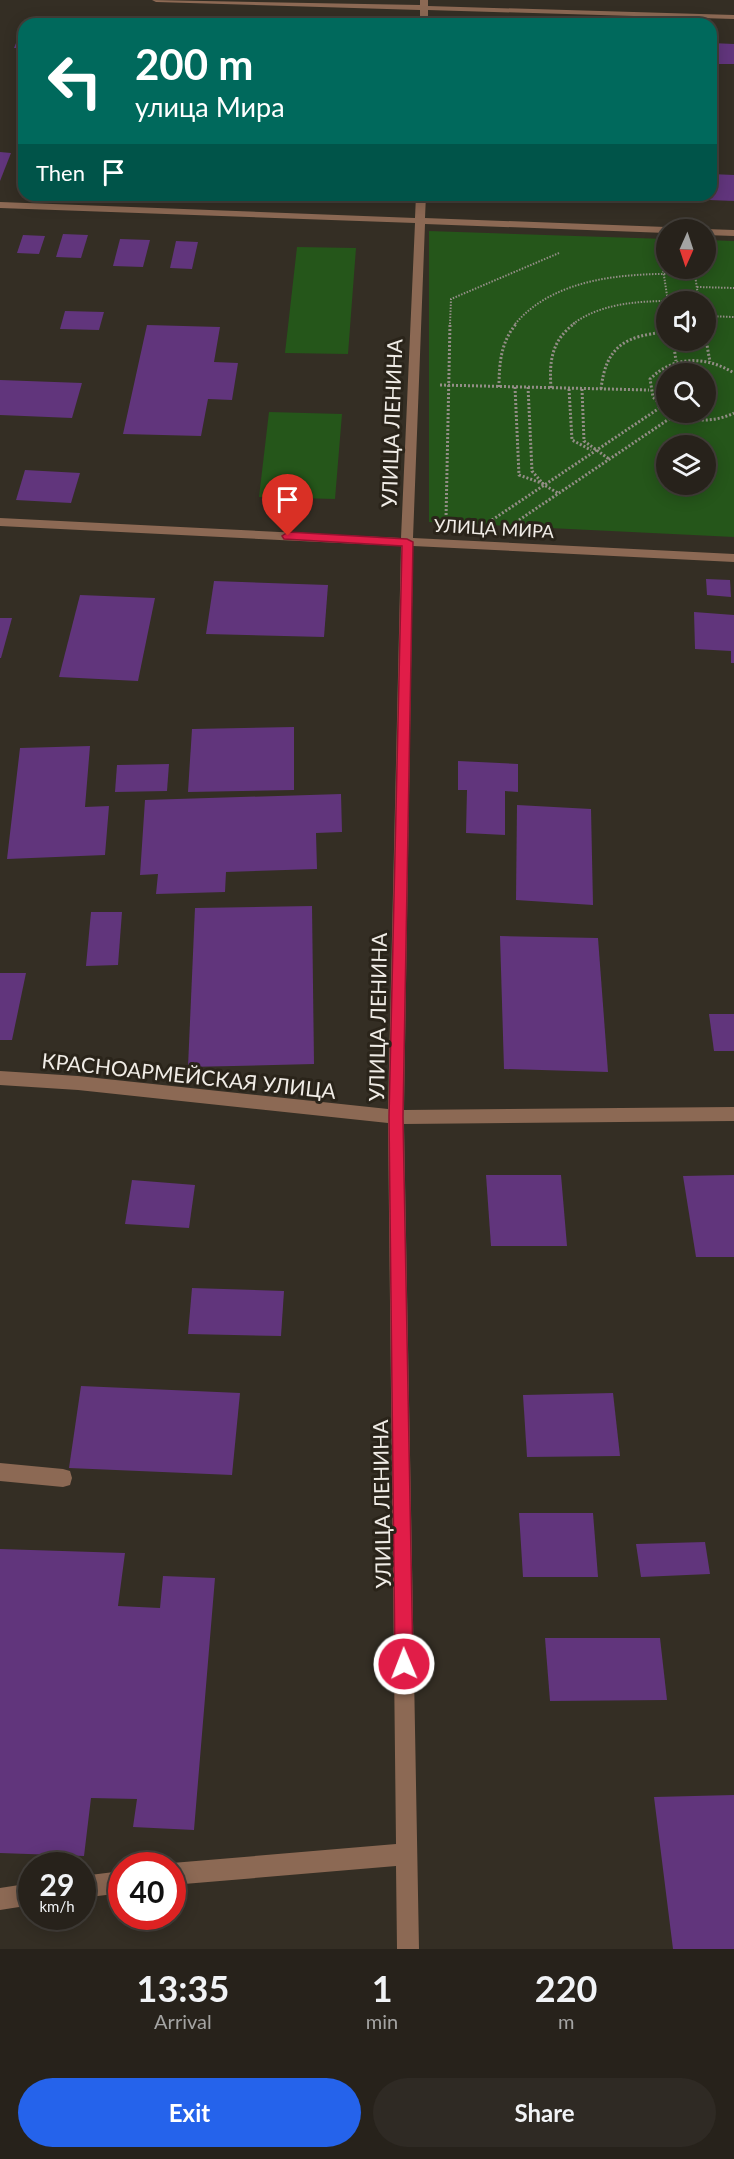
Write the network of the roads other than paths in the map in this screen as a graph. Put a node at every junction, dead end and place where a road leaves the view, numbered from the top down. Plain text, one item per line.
1 (156, 0) edge
2 (424, 4) edge
3 (734, 17) edge
4 (421, 201) edge
5 (0, 205) edge
6 (420, 220) junction
7 (656, 230) edge
8 (716, 232) edge
9 (734, 233) edge
10 (0, 522) edge
11 (407, 542) junction
12 (734, 558) edge
13 (0, 1078) edge
14 (734, 1114) edge
15 (396, 1117) junction
16 (0, 1472) edge
17 (63, 1478) dead end
18 (407, 1854) junction
19 (186, 1874) edge
20 (18, 1896) edge
21 (0, 1899) edge
22 (408, 1949) edge

1 - 2 street
2 - 3 street
4 - 6 street, УЛИЦА ЛЕНИНА
5 - 6 street
6 - 7 street
6 - 11 street, УЛИЦА ЛЕНИНА
8 - 9 street
10 - 11 street, УЛИЦА МИРА
11 - 12 street, УЛИЦА МИРА
11 - 15 street, УЛИЦА ЛЕНИНА
13 - 15 street, КРАСНОАРМЕЙСКАЯ УЛИЦА
14 - 15 street, КРАСНОАРМЕЙСКАЯ УЛИЦА
15 - 18 street, УЛИЦА ЛЕНИНА
16 - 17 street
18 - 19 street
18 - 22 street, УЛИЦА ЛЕНИНА
20 - 21 street

